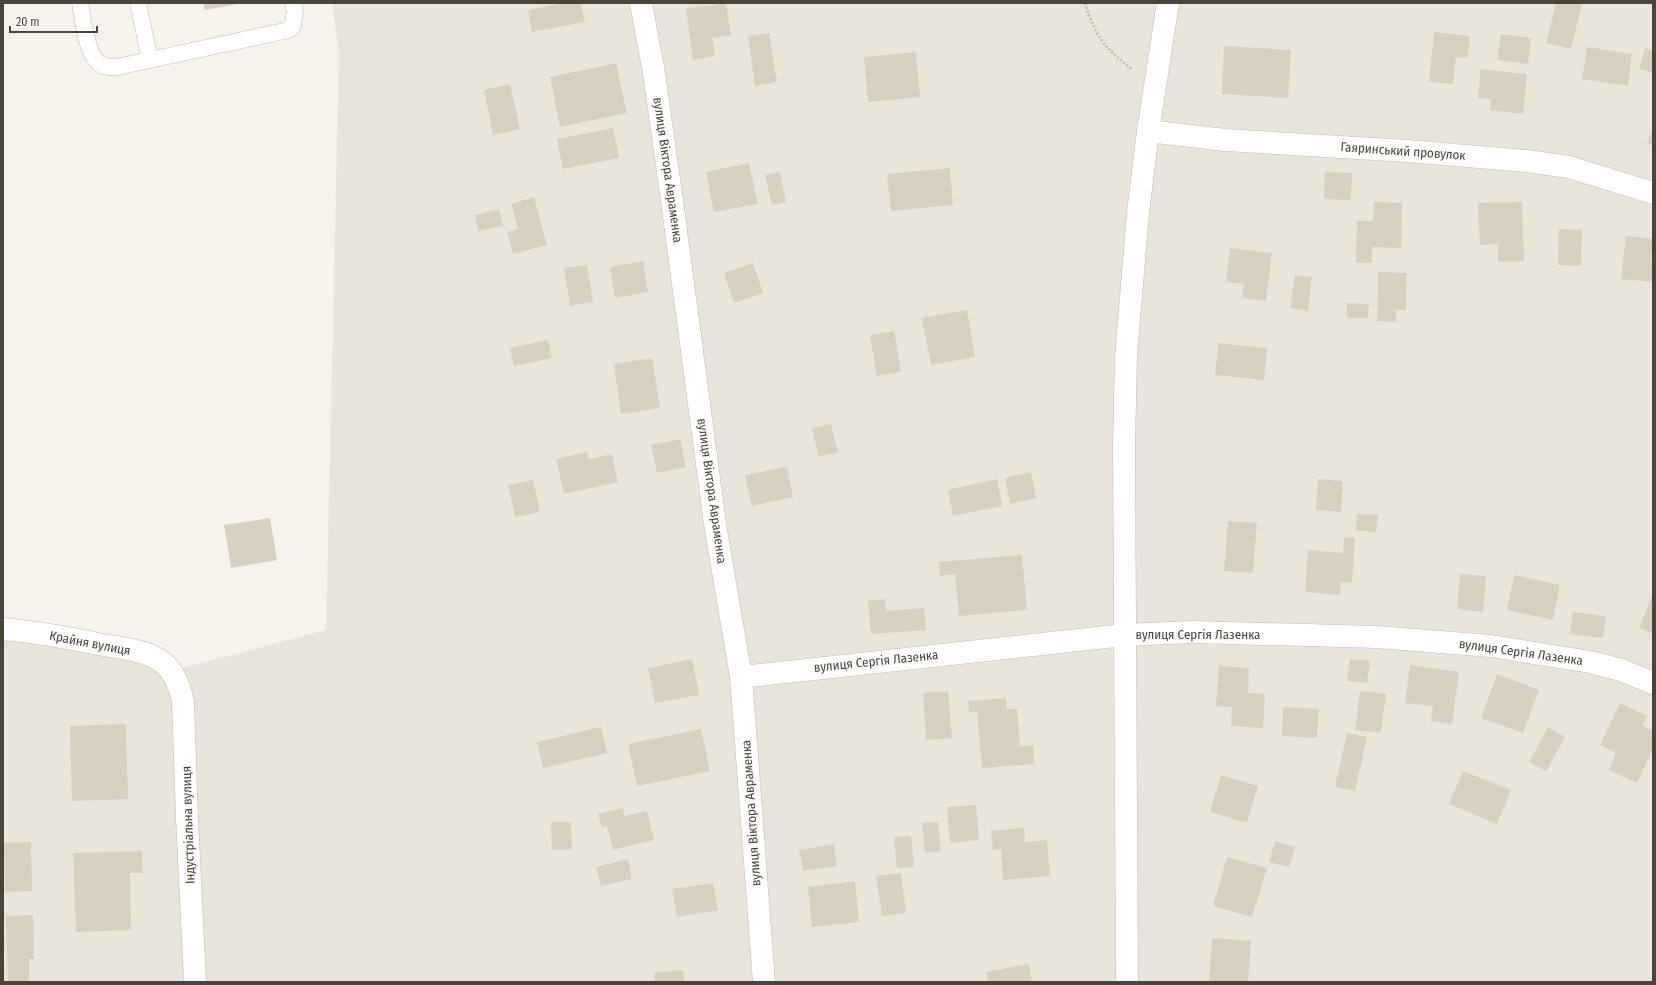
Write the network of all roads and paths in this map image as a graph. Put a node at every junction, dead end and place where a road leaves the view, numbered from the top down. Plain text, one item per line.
1 (80, 3) edge
2 (138, 3) edge
3 (293, 3) edge
4 (641, 3) edge
5 (1085, 3) edge
6 (1168, 3) edge
7 (150, 60) junction
8 (1156, 81) junction
9 (1148, 131) junction
10 (1653, 193) edge
11 (3, 628) edge
12 (1124, 635) junction
13 (171, 671) joint
14 (740, 677) junction
15 (1653, 683) edge
16 (195, 982) edge
17 (764, 982) edge
18 (1126, 982) edge

1 - 7 lane
2 - 7 lane
3 - 7 lane
4 - 14 street, вулиця Віктора Авраменка
5 - 8 path
6 - 8 street
8 - 9 street
9 - 10 street, Гаяринський провулок
9 - 12 street
11 - 13 street, Крайня вулиця
12 - 14 street, вулиця Сергія Лазенка
12 - 15 street, вулиця Сергія Лазенка
12 - 18 street
13 - 16 street, Індустріальна вулиця
14 - 17 street, вулиця Віктора Авраменка

